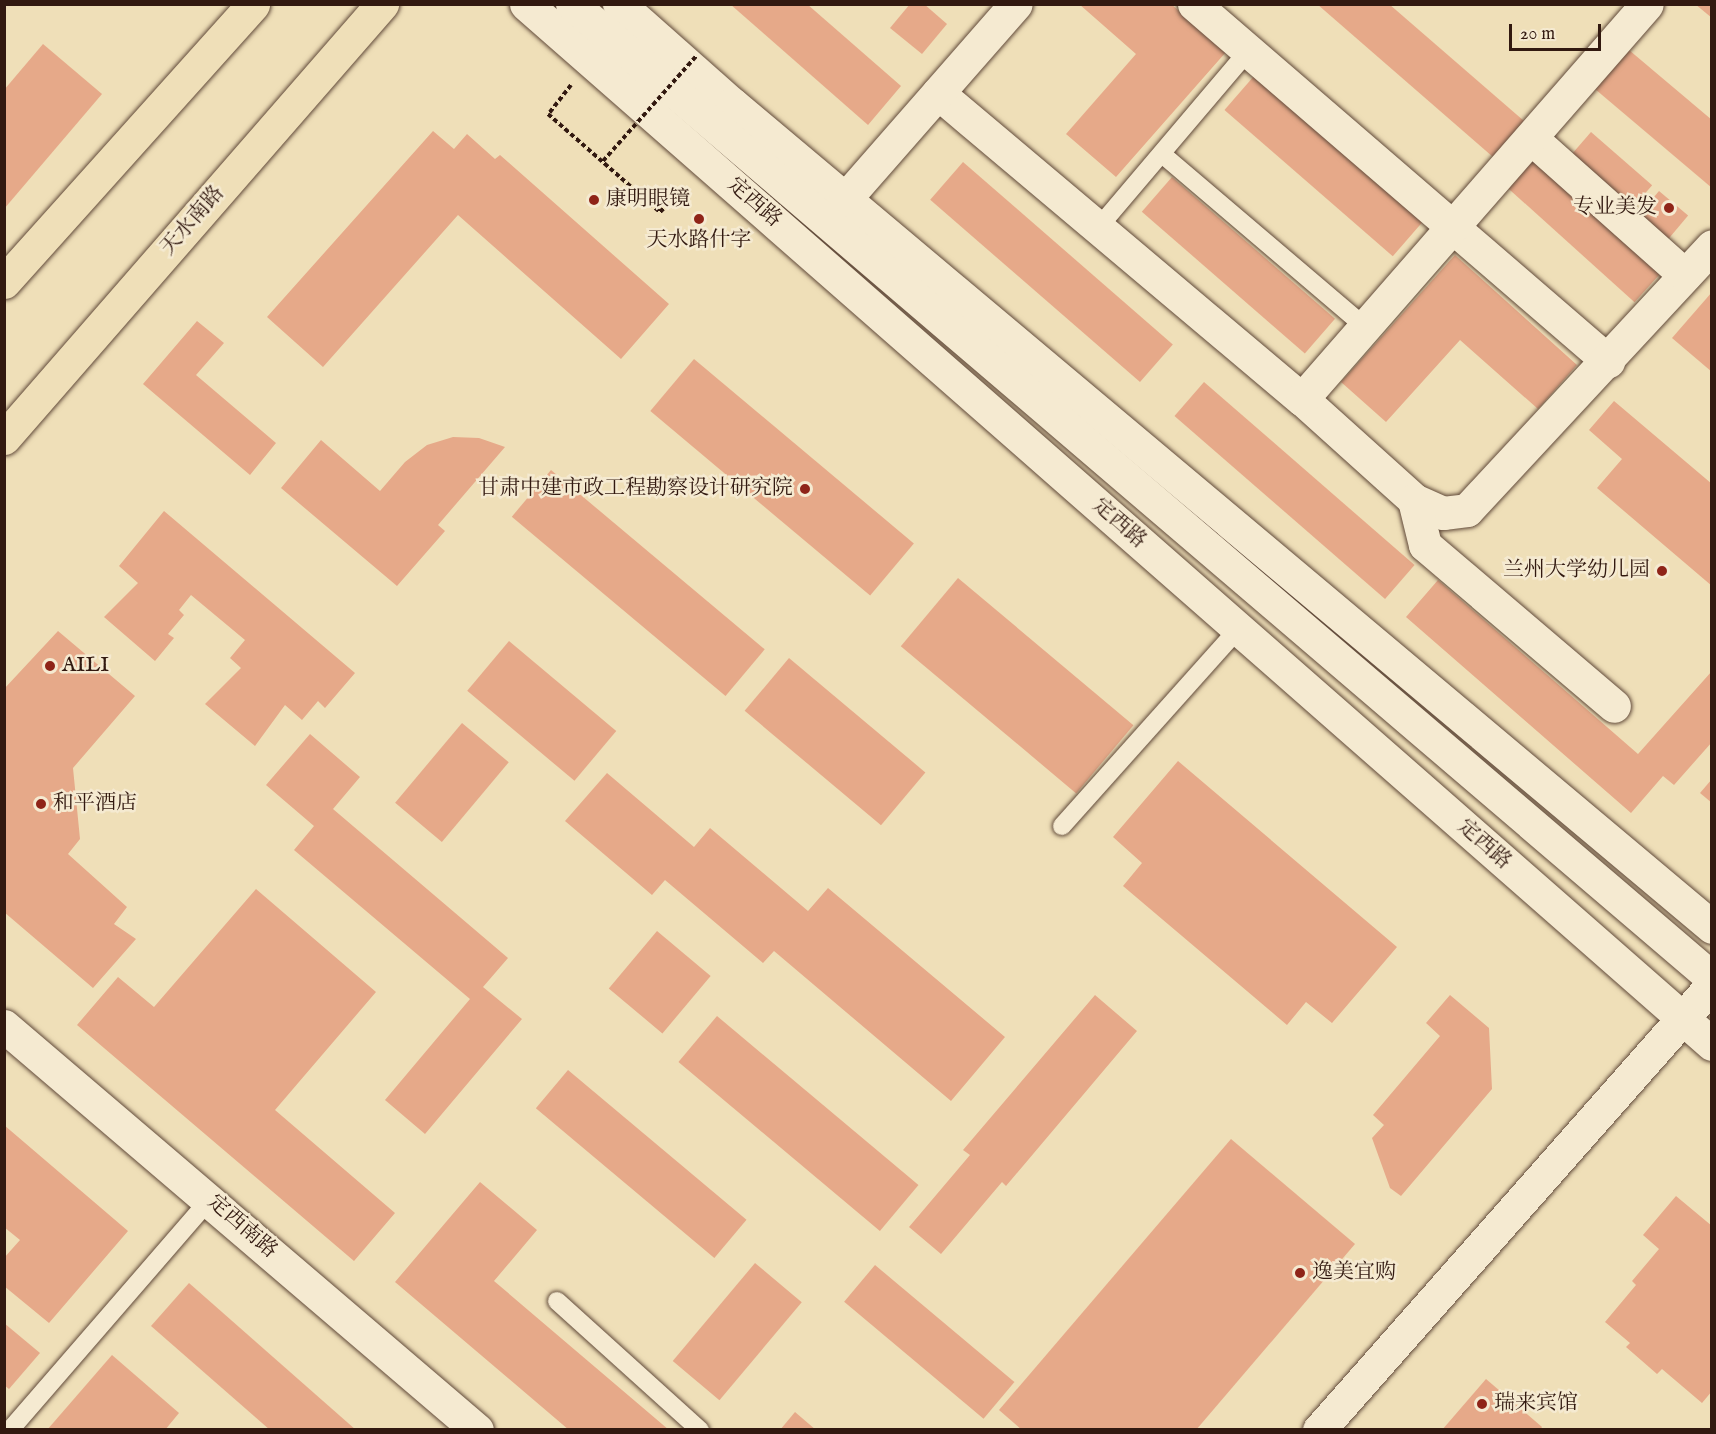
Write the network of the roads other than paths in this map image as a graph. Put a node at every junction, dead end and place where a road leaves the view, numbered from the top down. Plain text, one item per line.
1 (253, 4) edge
2 (382, 4) edge
3 (526, 4) edge
4 (572, 4) edge
5 (619, 4) edge
6 (1016, 4) edge
7 (1194, 4) edge
8 (1647, 4) edge
9 (1248, 51) junction
10 (938, 93) junction
11 (1531, 138) junction
12 (1162, 154) junction
13 (845, 199) junction
14 (1452, 227) junction
15 (1098, 228) junction
16 (1712, 246) edge
17 (1685, 275) junction
18 (4, 282) edge
19 (1365, 327) junction
20 (1608, 361) junction
21 (1302, 399) junction
22 (4, 438) edge
23 (1414, 500) junction
24 (1238, 629) junction
25 (1614, 706) dead end
26 (1062, 826) dead end
27 (1712, 927) edge
28 (1712, 978) edge
29 (1712, 985) edge
30 (1680, 1018) junction
31 (4, 1026) edge
32 (1712, 1044) edge
33 (210, 1199) junction
34 (557, 1301) dead end
35 (10, 1430) edge
36 (477, 1430) edge
37 (700, 1430) edge
38 (1319, 1430) edge

1 - 18 main road
2 - 22 main road, 天水南路
3 - 24 street, 定西路
4 - 28 street, 定西路
5 - 13 street
6 - 10 street
7 - 9 street
8 - 11 street
9 - 12 lane
9 - 14 street
10 - 13 street
10 - 15 street
11 - 14 street
11 - 17 street
12 - 15 lane
12 - 19 lane
13 - 27 street
14 - 19 street
14 - 20 street
15 - 21 street
16 - 17 street
17 - 20 street
19 - 21 street
20 - 23 street
21 - 23 street
23 - 25 street
24 - 26 lane
24 - 30 street, 定西路
29 - 30 street
30 - 32 street, 定西路
30 - 38 street
31 - 33 street, 定西南路
33 - 35 lane
33 - 36 street, 定西南路
34 - 37 lane

